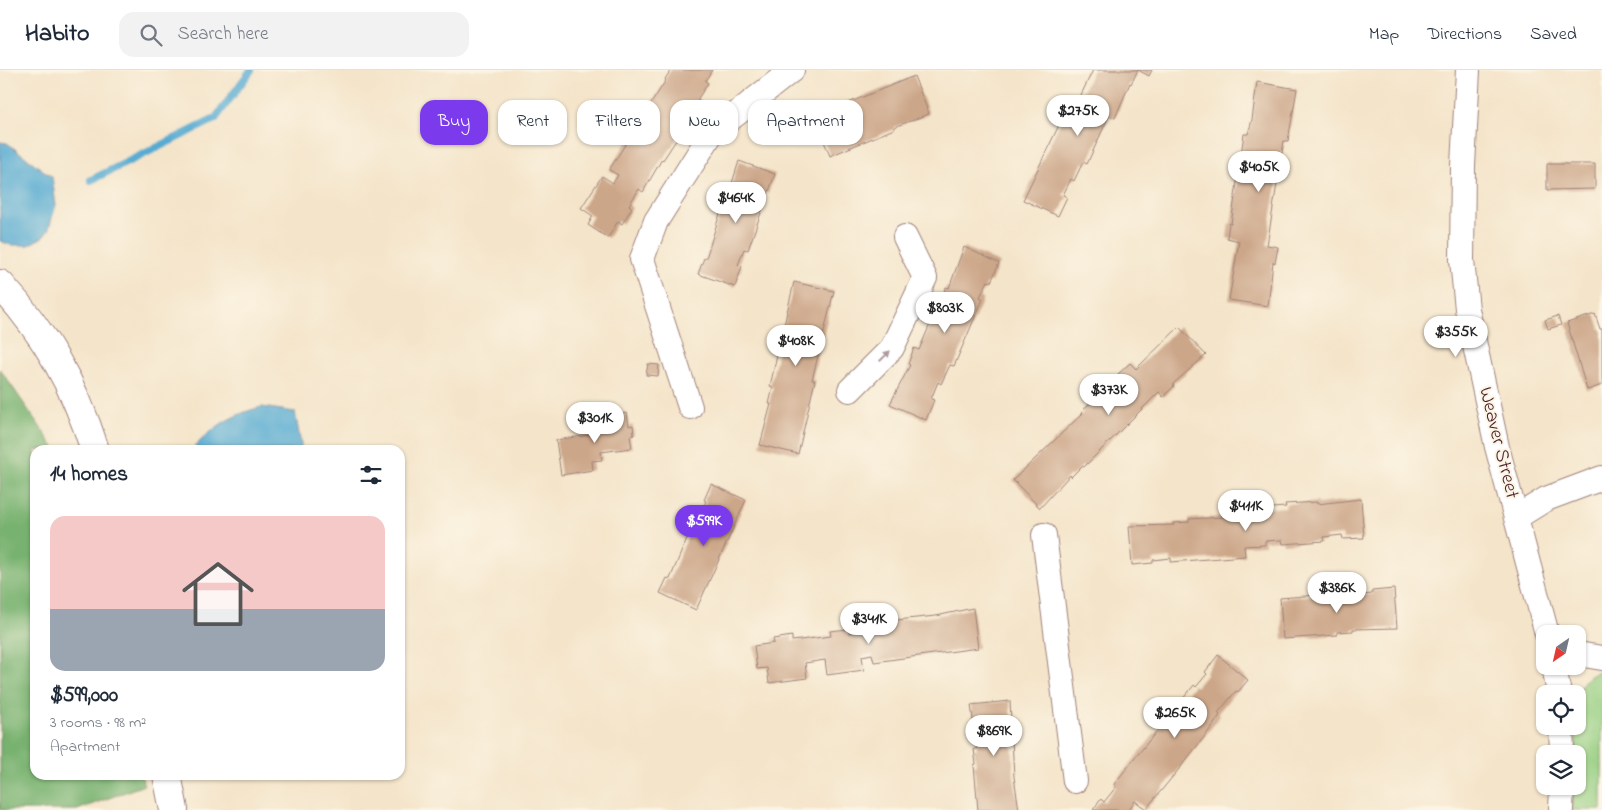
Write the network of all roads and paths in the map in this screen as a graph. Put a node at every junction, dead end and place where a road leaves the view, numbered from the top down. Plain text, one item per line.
1 (792, 70) edge
2 (1468, 70) edge
3 (905, 237) dead end
4 (0, 284) edge
5 (850, 390) dead end
6 (690, 407) dead end
7 (93, 445) edge
8 (1602, 478) edge
9 (1517, 517) junction
10 (1044, 535) dead end
11 (1545, 625) edge
12 (1586, 655) edge
13 (1602, 658) edge
14 (168, 780) edge
15 (1075, 781) dead end
16 (1562, 795) edge
17 (174, 810) edge
18 (1561, 810) edge

1 - 6 street
2 - 9 street, Weaver Street
5 -> 3 street
4 - 7 main road
8 - 9 street
9 - 11 street, Weaver Street
10 - 15 street
12 - 13 street
14 - 17 main road
16 - 18 street

